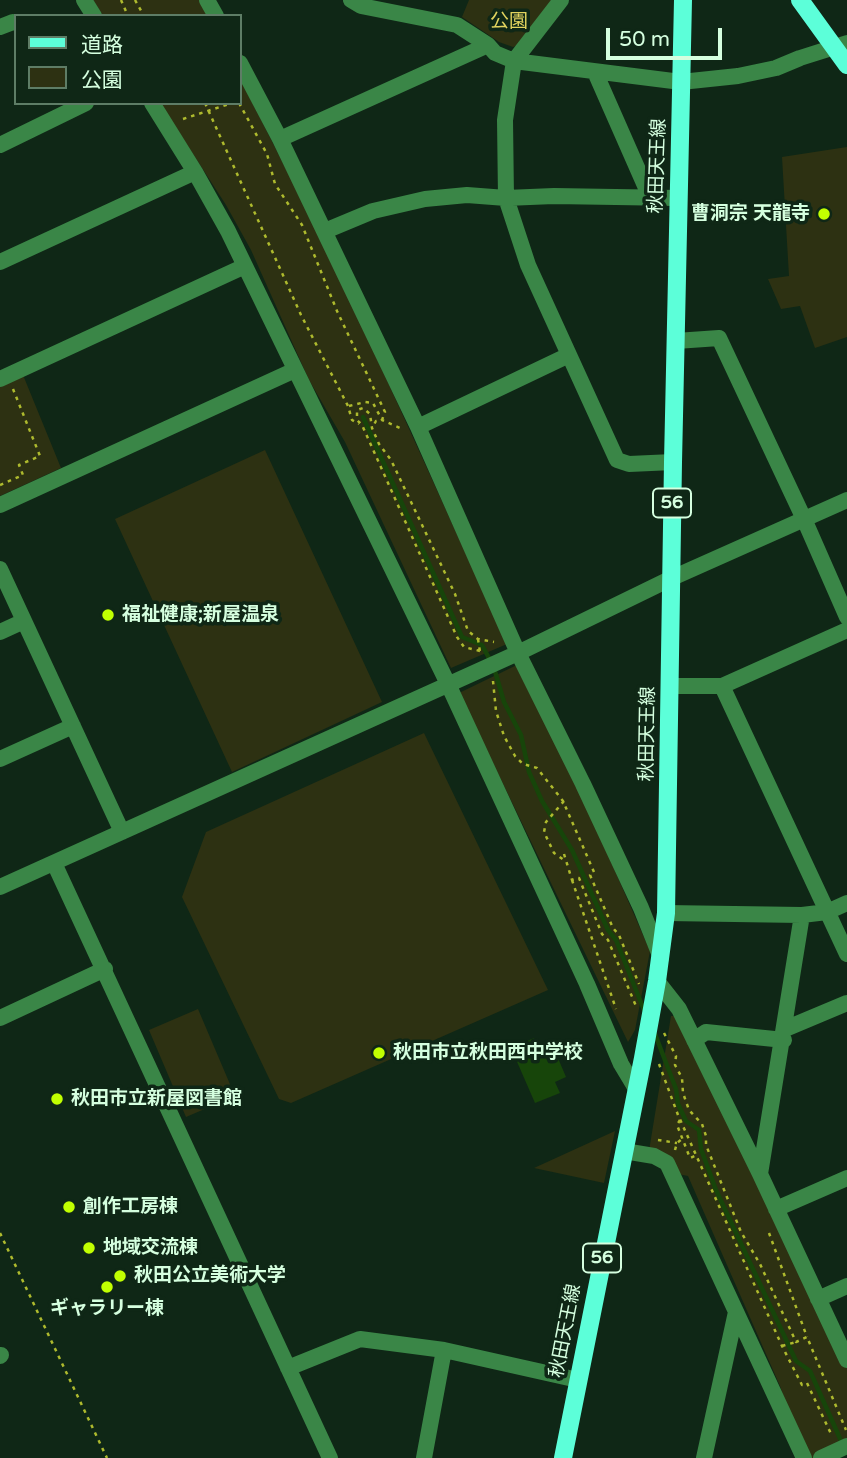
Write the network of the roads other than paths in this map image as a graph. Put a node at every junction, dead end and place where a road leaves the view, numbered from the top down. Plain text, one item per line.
1 (351, 0) edge
2 (561, 0) edge
3 (683, 0) edge
4 (800, 0) edge
5 (488, 45) junction
6 (841, 45) edge
7 (514, 61) junction
8 (847, 65) edge
9 (242, 67) edge
10 (595, 72) junction
11 (681, 82) junction
12 (82, 105) edge
13 (153, 105) edge
14 (280, 139) junction
15 (1, 142) edge
16 (195, 172) junction
17 (650, 197) junction
18 (506, 198) junction
19 (677, 198) junction
20 (325, 231) junction
21 (0, 262) edge
22 (245, 266) junction
23 (676, 341) junction
24 (569, 355) junction
25 (295, 370) junction
26 (7, 384) edge
27 (412, 428) junction
28 (673, 462) junction
29 (847, 499) edge
30 (0, 505) edge
31 (804, 519) junction
32 (0, 569) edge
33 (672, 578) junction
34 (845, 611) edge
35 (24, 621) junction
36 (847, 630) edge
37 (0, 632) edge
38 (512, 656) junction
39 (454, 681) junction
40 (670, 686) junction
41 (722, 686) junction
42 (73, 726) junction
43 (0, 759) edge
44 (122, 832) junction
45 (54, 863) junction
46 (0, 887) edge
47 (847, 903) edge
48 (827, 912) junction
49 (666, 913) junction
50 (802, 915) junction
51 (847, 954) edge
52 (660, 958) junction
53 (105, 969) junction
54 (657, 981) junction
55 (847, 1003) edge
56 (0, 1018) edge
57 (784, 1034) junction
58 (695, 1040) junction
59 (636, 1089) junction
60 (624, 1151) junction
61 (760, 1174) junction
62 (847, 1178) edge
63 (776, 1209) junction
64 (847, 1286) edge
65 (818, 1299) junction
66 (736, 1312) junction
67 (444, 1350) junction
68 (847, 1360) edge
69 (288, 1368) junction
70 (578, 1380) junction
71 (846, 1438) edge
72 (330, 1458) edge
73 (424, 1458) edge
74 (563, 1458) edge
75 (704, 1458) edge
76 (803, 1458) edge
77 (821, 1458) edge

1 - 5 street
2 - 7 street
3 - 11 main road, 秋田天王線 / 56
4 - 6 main road
5 - 7 street
5 - 14 street
6 - 8 main road
6 - 11 street
7 - 10 street
7 - 18 street
9 - 14 street
10 - 11 street
10 - 17 street
11 - 19 main road, 秋田天王線 / 56
12 - 15 street
13 - 16 street
14 - 20 street
16 - 21 street
16 - 22 street
17 - 18 street
17 - 19 street
18 - 20 street
18 - 24 street
19 - 23 main road, 秋田天王線 / 56
20 - 27 street
22 - 25 street
22 - 26 street
23 - 28 main road, 秋田天王線 / 56
23 - 31 street
24 - 27 street
24 - 28 street
25 - 30 street
25 - 39 street
27 - 38 street
28 - 33 main road, 秋田天王線 / 56
29 - 31 street
31 - 33 street
31 - 34 street
32 - 35 street
33 - 38 street
33 - 40 main road, 秋田天王線 / 56
35 - 37 street
35 - 42 street
36 - 41 street
38 - 39 street
38 - 52 street
39 - 44 street
39 - 59 street
40 - 41 street
40 - 49 main road, 秋田天王線 / 56
41 - 48 street
42 - 43 street
42 - 44 street
44 - 45 street
45 - 46 street
45 - 53 street
47 - 48 street
48 - 50 street
48 - 51 street
49 - 50 street
49 - 52 main road, 秋田天王線 / 56
50 - 57 street
52 - 54 main road, 秋田天王線 / 56
53 - 56 street
53 - 69 street
54 - 58 street
54 - 59 main road, 秋田天王線 / 56
55 - 57 street
57 - 58 street
57 - 61 street
58 - 61 street
59 - 60 main road, 秋田天王線 / 56
60 - 66 street
60 - 70 main road, 秋田天王線 / 56
61 - 63 street
62 - 63 street
63 - 65 street
64 - 65 street
65 - 68 street
66 - 75 street
66 - 76 street
67 - 69 street
67 - 70 street
67 - 73 street
69 - 72 street
70 - 74 main road, 秋田天王線 / 56
71 - 77 street

